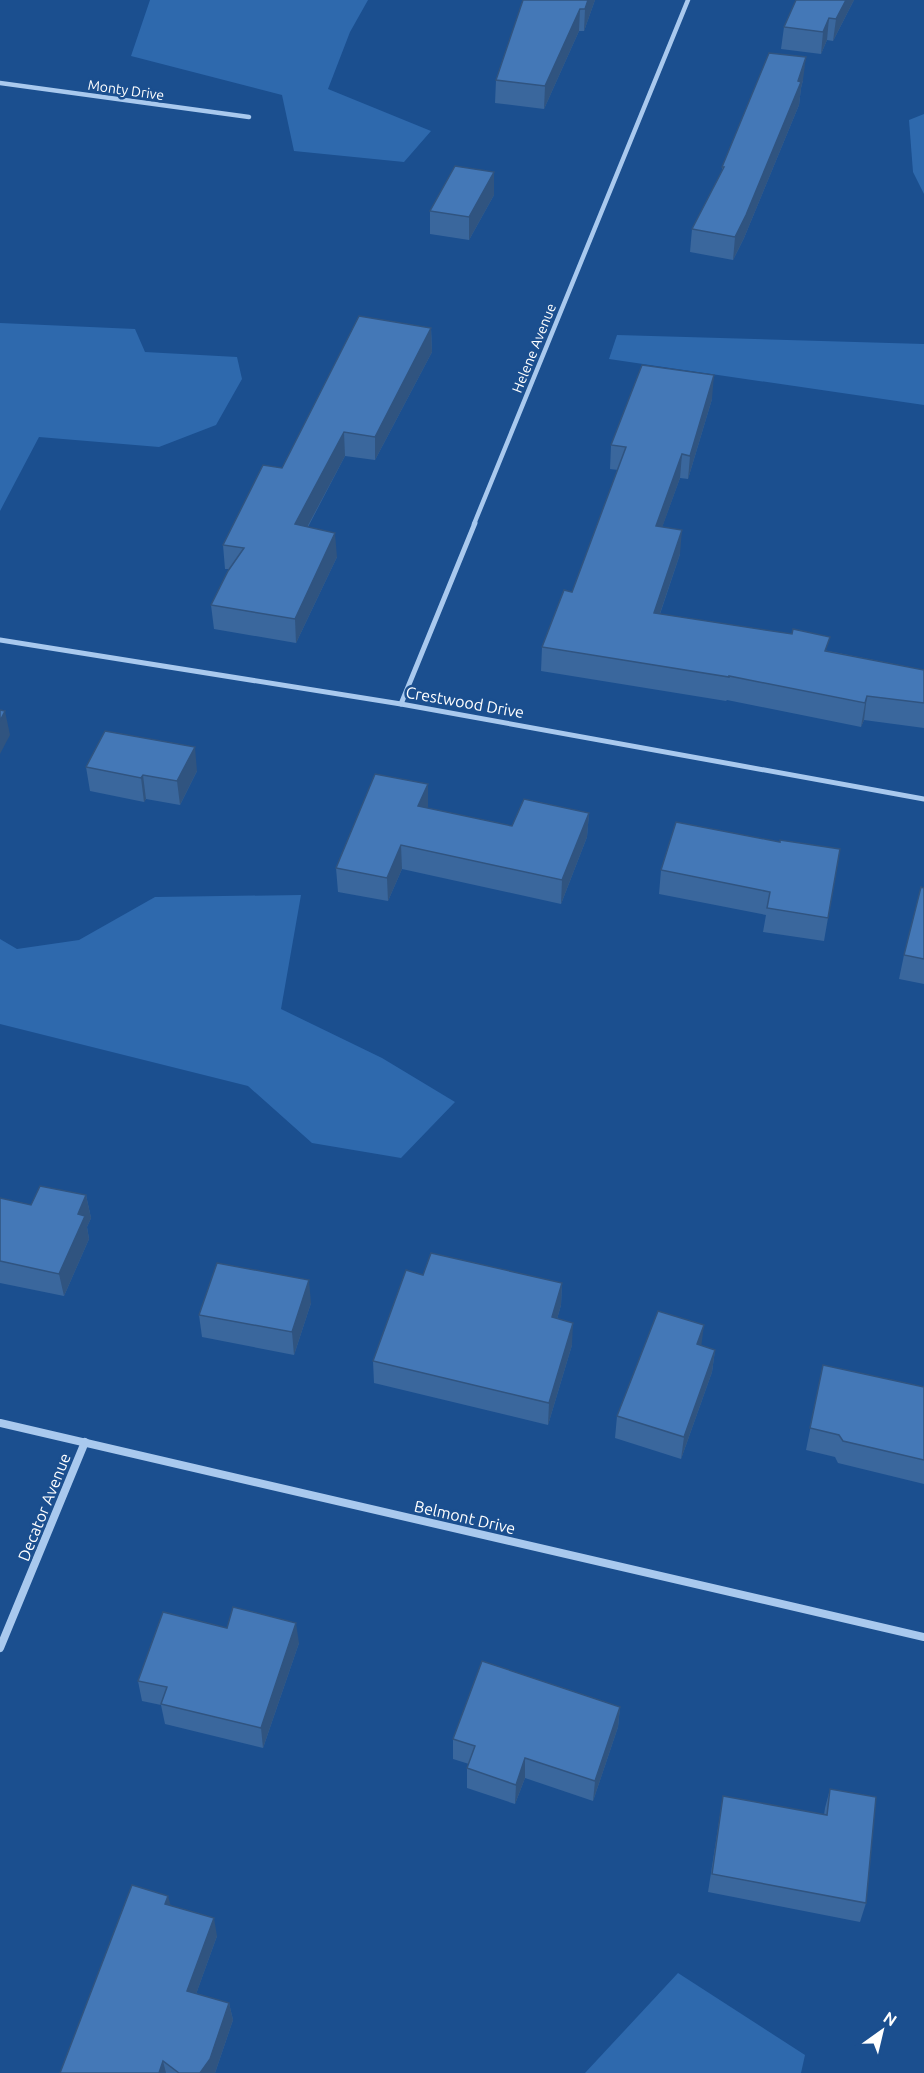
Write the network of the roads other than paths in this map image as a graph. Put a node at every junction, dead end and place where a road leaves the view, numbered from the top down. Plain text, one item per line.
1 (688, 0) edge
2 (0, 83) edge
3 (249, 117) dead end
4 (0, 640) edge
5 (401, 704) junction
6 (924, 799) edge
7 (0, 1423) edge
8 (85, 1442) junction
9 (924, 1637) edge
10 (0, 1648) edge

1 - 5 street, Helene Avenue
2 - 3 street, Monty Drive
4 - 5 street, Crestwood Drive
5 - 6 street, Crestwood Drive
7 - 8 street, Belmont Drive
8 - 9 street, Belmont Drive
8 - 10 street, Decator Avenue

